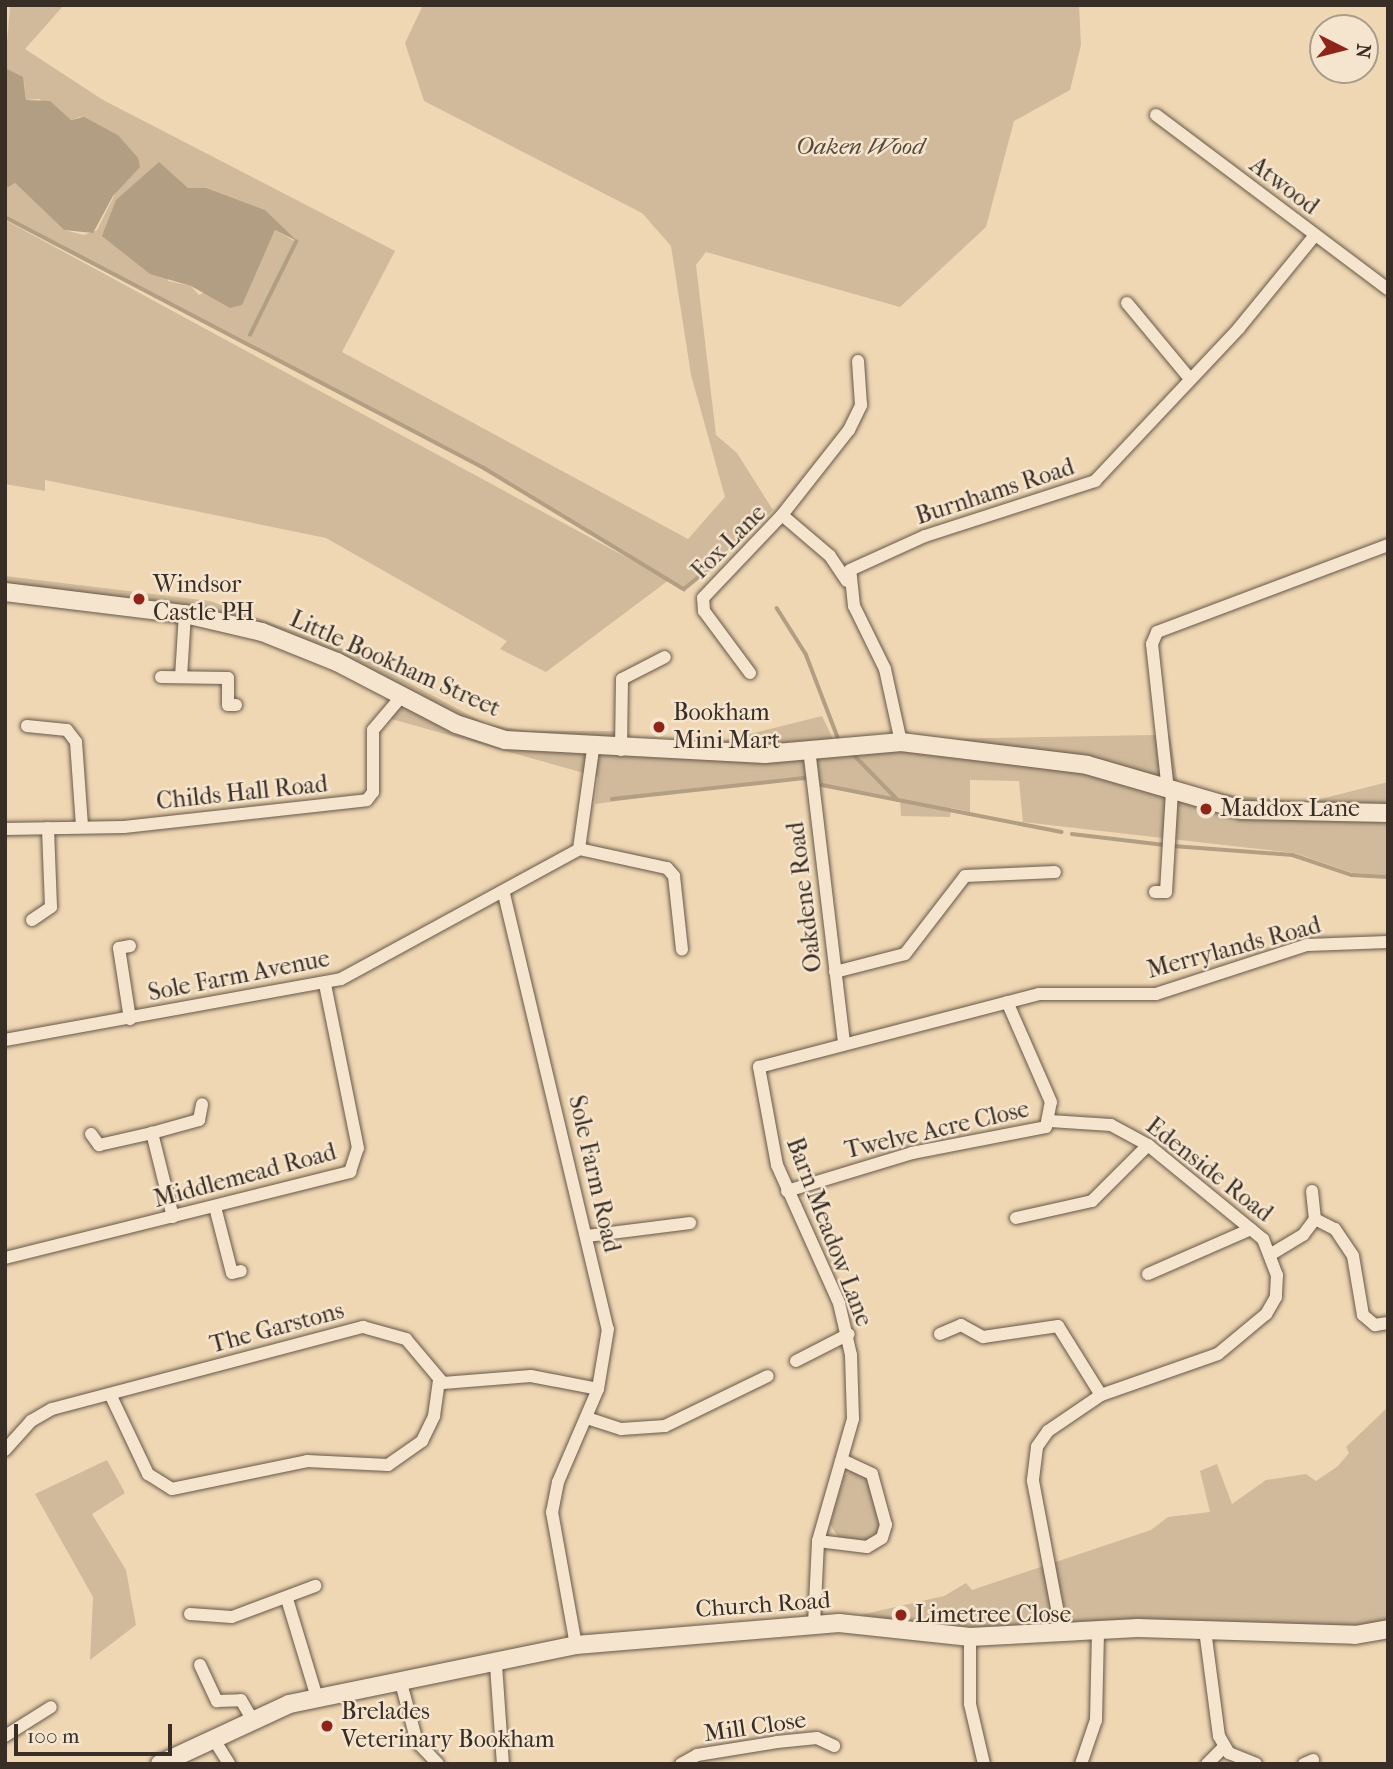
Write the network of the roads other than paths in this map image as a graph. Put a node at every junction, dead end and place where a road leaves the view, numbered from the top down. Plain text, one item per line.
1 (1156, 115) dead end
2 (1315, 235) junction
3 (1388, 289) edge
4 (1127, 303) dead end
5 (858, 361) dead end
6 (1190, 379) junction
7 (782, 515) junction
8 (1388, 544) edge
9 (847, 581) junction
10 (5, 592) edge
11 (185, 614) junction
12 (665, 657) dead end
13 (750, 673) dead end
14 (161, 677) dead end
15 (181, 677) junction
16 (401, 697) junction
17 (236, 705) dead end
18 (27, 726) dead end
19 (901, 741) junction
20 (593, 749) junction
21 (809, 749) junction
22 (621, 750) junction
23 (1170, 791) junction
24 (1388, 813) edge
25 (82, 826) junction
26 (48, 828) junction
27 (5, 829) edge
28 (579, 849) junction
29 (1055, 872) dead end
30 (1155, 892) dead end
31 (504, 894) junction
32 (32, 920) dead end
33 (1388, 942) edge
34 (130, 946) dead end
35 (682, 950) dead end
36 (835, 972) junction
37 (325, 984) junction
38 (1007, 1002) junction
39 (130, 1019) junction
40 (5, 1040) edge
41 (844, 1041) junction
42 (202, 1104) dead end
43 (1050, 1121) junction
44 (152, 1133) junction
45 (91, 1134) dead end
46 (1148, 1145) junction
47 (787, 1191) junction
48 (1312, 1191) dead end
49 (215, 1207) junction
50 (173, 1217) junction
51 (1016, 1218) dead end
52 (1315, 1219) junction
53 (690, 1223) dead end
54 (1251, 1229) junction
55 (587, 1236) junction
56 (1273, 1253) junction
57 (5, 1258) edge
58 (241, 1271) dead end
59 (1148, 1274) dead end
60 (1388, 1323) edge
61 (849, 1334) junction
62 (940, 1334) dead end
63 (796, 1361) dead end
64 (768, 1376) dead end
65 (439, 1380) junction
66 (598, 1389) junction
67 (110, 1394) junction
68 (1101, 1395) junction
69 (587, 1418) junction
70 (5, 1450) edge
71 (842, 1460) junction
72 (818, 1541) junction
73 (315, 1586) dead end
74 (287, 1599) junction
75 (190, 1614) dead end
76 (814, 1624) junction
77 (1388, 1629) edge
78 (1205, 1630) junction
79 (1098, 1632) junction
80 (1062, 1634) junction
81 (970, 1637) junction
82 (576, 1645) junction
83 (200, 1665) dead end
84 (496, 1665) junction
85 (401, 1682) junction
86 (317, 1698) junction
87 (51, 1707) dead end
88 (252, 1718) junction
89 (5, 1736) edge
90 (213, 1738) junction
91 (834, 1746) dead end
92 (1225, 1746) junction
93 (160, 1764) edge
94 (229, 1764) edge
95 (438, 1764) edge
96 (503, 1764) edge
97 (681, 1764) edge
98 (984, 1764) edge
99 (1081, 1764) edge
100 (1207, 1764) edge
101 (1256, 1764) edge

1 - 2 street, Atwood
2 - 3 street, Atwood
2 - 6 street, Burnhams Road
4 - 6 street
5 - 7 street
6 - 9 street, Burnhams Road
7 - 9 street, Fox Lane
7 - 13 street, Fox Lane
8 - 23 street
9 - 19 street
10 - 11 street, Little Bookham Street
11 - 15 street
11 - 16 street, Little Bookham Street
12 - 22 street
14 - 15 street
15 - 17 street
16 - 20 street, Little Bookham Street
16 - 25 street, Childs Hall Road
18 - 25 street
19 - 21 street, Little Bookham Street
19 - 23 street, Little Bookham Street
20 - 22 street, Little Bookham Street
20 - 28 street
21 - 22 street, Little Bookham Street
21 - 36 street, Oakdene Road
23 - 24 street, Little Bookham Street
23 - 30 street
25 - 26 street, Childs Hall Road
26 - 27 street, Childs Hall Road
26 - 32 street
28 - 31 street
28 - 35 street
29 - 36 street
31 - 37 street, Sole Farm Avenue
31 - 55 street, Sole Farm Road
33 - 38 street, Merrylands Road
34 - 39 street
36 - 41 street, Oakdene Road
37 - 39 street, Sole Farm Avenue
37 - 49 street, Middlemead Road
38 - 41 street, Merrylands Road
38 - 43 street, Twelve Acre Close
39 - 40 street, Sole Farm Avenue
41 - 47 street, Barn Meadow Lane
42 - 44 street
43 - 46 street, Edenside Road
43 - 47 street, Twelve Acre Close
44 - 45 street
44 - 50 street
46 - 51 street
46 - 54 street, Edenside Road
47 - 61 street, Barn Meadow Lane
48 - 52 street
49 - 50 street, Middlemead Road
49 - 58 street
50 - 57 street, Middlemead Road
52 - 56 street
52 - 60 street
53 - 55 street
54 - 56 street, Edenside Road
54 - 59 street
55 - 66 street, Sole Farm Road
56 - 68 street, Edenside Road
61 - 63 street
61 - 71 street, Barn Meadow Lane
62 - 68 street
64 - 69 street
65 - 66 street
65 - 67 street, The Garstons
65 - 67 street
66 - 69 street, Sole Farm Road
67 - 70 street, The Garstons
68 - 80 street, Edenside Road
69 - 82 street, Sole Farm Road
71 - 72 street, Barn Meadow Lane
71 - 72 street
72 - 76 street, Barn Meadow Lane
73 - 74 street
74 - 75 street
74 - 86 street
76 - 81 street, Church Road
76 - 82 street, Church Road
77 - 78 street, Church Road
78 - 79 street, Church Road
78 - 92 street
79 - 80 street, Church Road
79 - 99 street
80 - 81 street, Church Road
81 - 98 street
82 - 84 street, Church Road
83 - 88 street
84 - 85 street, Church Road
84 - 96 street
85 - 86 street, Church Road
85 - 95 street
86 - 88 street, Church Road
87 - 89 street
88 - 90 street, Church Road
90 - 93 street, Church Road
90 - 94 street
91 - 97 street, Mill Close
92 - 100 street
92 - 101 street

